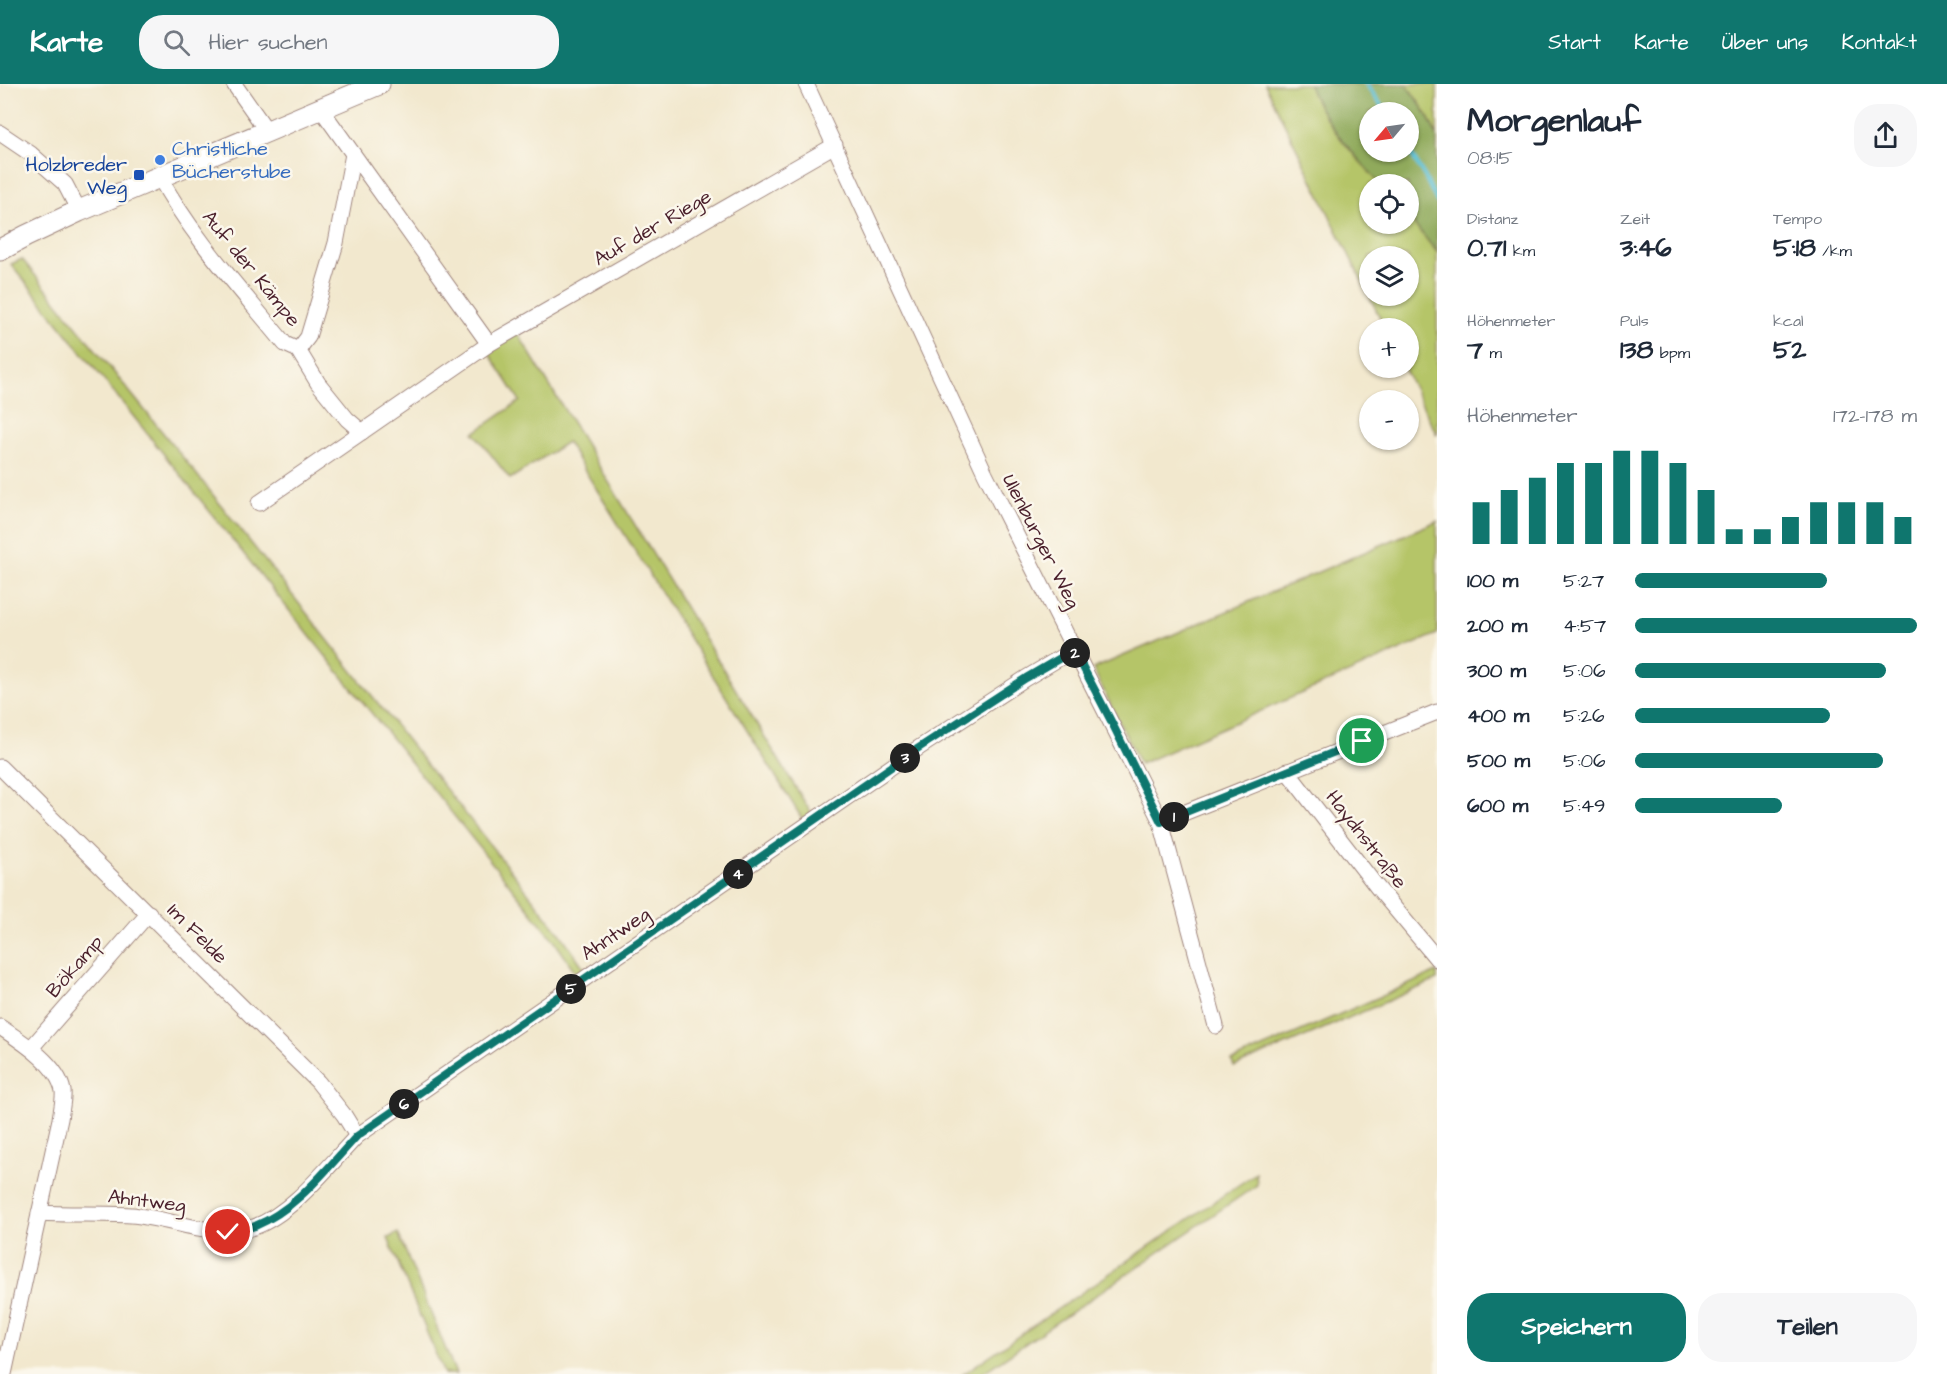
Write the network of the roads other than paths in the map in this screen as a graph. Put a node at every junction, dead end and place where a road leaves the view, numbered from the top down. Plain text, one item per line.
1 (234, 84) edge
2 (379, 84) edge
3 (806, 84) edge
4 (321, 109) junction
5 (267, 131) junction
6 (0, 133) edge
7 (835, 145) junction
8 (353, 154) junction
9 (159, 176) junction
10 (79, 211) junction
11 (0, 250) edge
12 (489, 344) junction
13 (298, 350) junction
14 (362, 432) junction
15 (259, 503) dead end
16 (1074, 650) junction
17 (1437, 712) edge
18 (0, 767) edge
19 (1287, 771) junction
20 (1161, 822) junction
21 (149, 913) junction
22 (1437, 959) edge
23 (1216, 1026) dead end
24 (0, 1027) edge
25 (31, 1048) junction
26 (357, 1136) junction
27 (39, 1213) junction
28 (3, 1371) edge

1 - 5 street
2 - 4 main road
3 - 7 street, Ulenburger Weg
4 - 5 main road
4 - 8 street
5 - 9 main road
6 - 10 street
7 - 12 street, Auf der Riege
7 - 16 street, Ulenburger Weg
8 - 12 street
8 - 13 street, Auf der Kämpe
9 - 10 main road
9 - 13 street, Auf der Kämpe
10 - 11 main road
12 - 14 street, Auf der Riege
13 - 14 street, Auf der Kämpe
14 - 15 street, Auf der Riege
16 - 20 street, Ulenburger Weg
16 - 26 street, Ahntweg
17 - 19 street
18 - 21 street, Im Felde
19 - 20 street
19 - 22 street, Haydnstraße
20 - 23 street, Ulenburger Weg
21 - 25 street, Bökamp
21 - 26 street, Im Felde
24 - 25 street
25 - 27 street
26 - 27 street, Ahntweg
27 - 28 street

